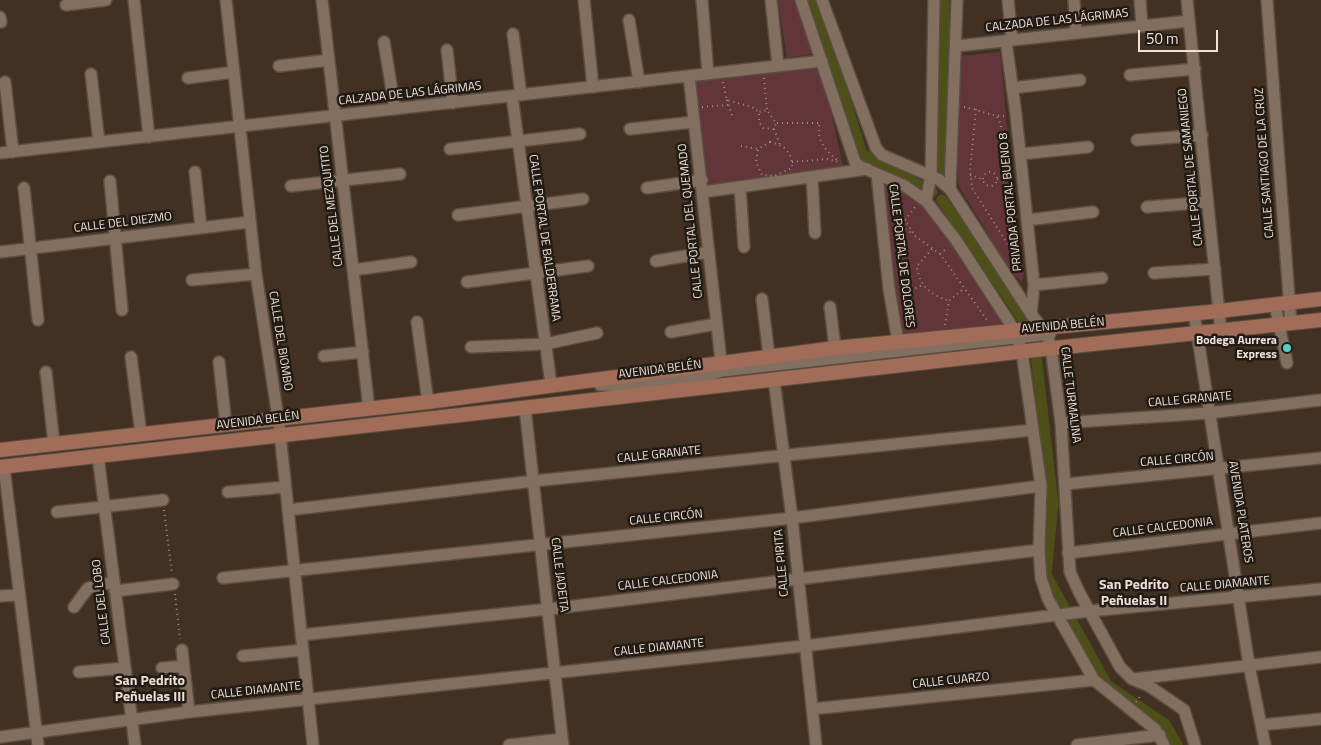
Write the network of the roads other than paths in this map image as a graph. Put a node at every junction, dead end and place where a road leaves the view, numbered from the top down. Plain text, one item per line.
1 (106, 0) edge
2 (134, 0) edge
3 (226, 0) edge
4 (322, 0) edge
5 (584, 0) edge
6 (702, 0) edge
7 (771, 0) edge
8 (800, 0) edge
9 (822, 0) edge
10 (934, 0) edge
11 (957, 0) edge
12 (1008, 0) edge
13 (1074, 0) edge
14 (1140, 0) edge
15 (1187, 0) edge
16 (1267, 0) edge
17 (66, 5) dead end
18 (0, 17) edge
19 (629, 20) dead end
20 (1189, 21) junction
21 (1, 22) edge
22 (1142, 26) junction
23 (1076, 33) junction
24 (513, 34) dead end
25 (1009, 41) junction
26 (384, 42) dead end
27 (957, 46) junction
28 (447, 50) dead end
29 (329, 60) junction
30 (822, 61) junction
31 (279, 66) dead end
32 (778, 66) junction
33 (1195, 69) junction
34 (234, 72) junction
35 (714, 73) junction
36 (91, 74) dead end
37 (1130, 75) dead end
38 (689, 76) junction
39 (188, 78) dead end
40 (1080, 80) dead end
41 (5, 82) dead end
42 (639, 82) junction
43 (593, 87) junction
44 (1012, 88) junction
45 (517, 95) junction
46 (453, 103) junction
47 (396, 109) junction
48 (335, 116) junction
49 (694, 122) junction
50 (239, 127) junction
51 (630, 129) dead end
52 (580, 134) dead end
53 (1202, 135) junction
54 (149, 137) junction
55 (518, 140) junction
56 (1137, 140) dead end
57 (99, 142) junction
58 (1088, 147) dead end
59 (450, 149) dead end
60 (13, 152) junction
61 (0, 154) edge
62 (1021, 154) junction
63 (196, 172) dead end
64 (872, 172) junction
65 (400, 174) dead end
66 (931, 176) junction
67 (812, 177) junction
68 (702, 180) junction
69 (110, 181) dead end
70 (342, 181) junction
71 (291, 186) dead end
72 (740, 187) junction
73 (24, 188) dead end
74 (647, 188) dead end
75 (950, 189) junction
76 (703, 192) junction
77 (583, 199) dead end
78 (924, 199) junction
79 (1208, 202) junction
80 (526, 207) junction
81 (1147, 207) dead end
82 (1093, 212) dead end
83 (458, 215) dead end
84 (1027, 220) junction
85 (250, 222) junction
86 (201, 228) junction
87 (815, 233) dead end
88 (115, 238) junction
89 (744, 247) dead end
90 (30, 249) junction
91 (0, 252) edge
92 (709, 252) junction
93 (656, 261) dead end
94 (411, 262) dead end
95 (588, 266) dead end
96 (1215, 269) junction
97 (353, 270) junction
98 (536, 273) junction
99 (1154, 273) dead end
100 (256, 274) junction
101 (1102, 278) dead end
102 (192, 280) dead end
103 (467, 282) dead end
104 (1034, 285) junction
105 (762, 299) dead end
106 (1321, 300) edge
107 (830, 307) dead end
108 (122, 310) dead end
109 (1031, 314) junction
110 (1283, 314) junction
111 (1321, 315) edge
112 (38, 320) dead end
113 (1321, 320) edge
114 (1220, 321) junction
115 (418, 322) dead end
116 (716, 324) junction
117 (1196, 324) junction
118 (671, 332) dead end
119 (596, 333) dead end
120 (1048, 338) junction
121 (1018, 341) junction
122 (898, 342) junction
123 (544, 344) junction
124 (471, 347) dead end
125 (835, 348) junction
126 (363, 352) junction
127 (324, 356) dead end
128 (770, 356) junction
129 (131, 357) dead end
130 (219, 362) dead end
131 (1288, 363) dead end
132 (46, 372) dead end
133 (722, 375) junction
134 (774, 380) junction
135 (551, 384) junction
136 (1321, 400) edge
137 (428, 402) junction
138 (369, 408) junction
139 (525, 408) junction
140 (1209, 414) junction
141 (1061, 423) junction
142 (226, 425) junction
143 (279, 427) junction
144 (1033, 430) junction
145 (141, 434) junction
146 (54, 444) junction
147 (0, 450) edge
148 (98, 456) junction
149 (784, 457) junction
150 (1321, 458) edge
151 (1, 463) edge
152 (1219, 470) junction
153 (534, 481) junction
154 (1066, 484) junction
155 (1041, 486) junction
156 (285, 487) junction
157 (228, 492) dead end
158 (163, 500) dead end
159 (105, 507) junction
160 (288, 510) junction
161 (57, 512) dead end
162 (792, 518) junction
163 (1321, 522) edge
164 (6, 534) edge
165 (1230, 534) junction
166 (541, 545) junction
167 (1038, 550) junction
168 (1068, 553) junction
169 (294, 570) junction
170 (223, 578) dead end
171 (798, 580) junction
172 (173, 584) dead end
173 (114, 587) junction
174 (1321, 590) edge
175 (19, 595) junction
176 (0, 596) edge
177 (1239, 598) junction
178 (74, 607) dead end
179 (549, 608) junction
180 (1085, 612) junction
181 (1063, 615) junction
182 (301, 635) junction
183 (804, 646) junction
184 (182, 650) dead end
185 (303, 650) junction
186 (243, 656) dead end
187 (1321, 657) edge
188 (1249, 665) junction
189 (184, 666) junction
190 (124, 668) junction
191 (162, 668) dead end
192 (79, 672) dead end
193 (555, 672) junction
194 (1132, 679) junction
195 (1094, 680) junction
196 (308, 700) junction
197 (812, 709) junction
198 (189, 712) junction
199 (1321, 719) edge
200 (130, 720) junction
201 (1261, 724) junction
202 (0, 736) edge
203 (37, 739) edge
204 (1162, 740) edge
205 (563, 742) edge
206 (134, 745) edge
207 (313, 745) edge
208 (509, 745) edge
209 (816, 745) edge
210 (1077, 745) edge
211 (1196, 745) edge
212 (1265, 745) edge

1 - 17 street
2 - 54 street
3 - 34 street, CALLE DEL BIOMBO
4 - 29 street, CALLE DEL MEZQUITITO
5 - 43 street
6 - 35 street
7 - 32 street
8 - 30 street
9 - 66 street
10 - 66 street
11 - 27 street
12 - 25 street, PRIVADA PORTAL BUENO 8
13 - 23 street
14 - 22 street
15 - 20 street, CALLE PORTAL DE SAMANIEGO
16 - 110 street, CALLE SANTIAGO DE LA CRUZ
18 - 21 street
19 - 42 street
20 - 22 street, CALZADA DE LAS LÁGRIMAS
20 - 33 street, CALLE PORTAL DE SAMANIEGO
22 - 23 street, CALZADA DE LAS LÁGRIMAS
23 - 25 street, CALZADA DE LAS LÁGRIMAS
24 - 45 street, CALLE PORTAL DE BALDERRAMA
25 - 27 street, CALZADA DE LAS LÁGRIMAS
25 - 44 street, PRIVADA PORTAL BUENO 8
26 - 47 street
27 - 75 street
28 - 46 street
29 - 31 street
29 - 48 street, CALLE DEL MEZQUITITO
30 - 32 street, CALZADA DE LAS LÁGRIMAS
30 - 64 street
32 - 35 street, CALZADA DE LAS LÁGRIMAS
33 - 37 street
33 - 53 street, CALLE PORTAL DE SAMANIEGO
34 - 39 street
34 - 50 street, CALLE DEL BIOMBO
35 - 38 street, CALZADA DE LAS LÁGRIMAS
36 - 57 street
38 - 42 street, CALZADA DE LAS LÁGRIMAS
38 - 49 street, CALLE PORTAL DEL QUEMADO
40 - 44 street
41 - 60 street
42 - 43 street, CALZADA DE LAS LÁGRIMAS
43 - 45 street, CALZADA DE LAS LÁGRIMAS
44 - 62 street, PRIVADA PORTAL BUENO 8
45 - 46 street, CALZADA DE LAS LÁGRIMAS
45 - 55 street, CALLE PORTAL DE BALDERRAMA
46 - 47 street, CALZADA DE LAS LÁGRIMAS
47 - 48 street, CALZADA DE LAS LÁGRIMAS
48 - 50 street, CALZADA DE LAS LÁGRIMAS
48 - 70 street, CALLE DEL MEZQUITITO
49 - 51 street
49 - 68 street, CALLE PORTAL DEL QUEMADO
50 - 54 street, CALZADA DE LAS LÁGRIMAS
50 - 85 street, CALLE DEL BIOMBO
52 - 55 street
53 - 56 street
53 - 79 street, CALLE PORTAL DE SAMANIEGO
54 - 57 street, CALZADA DE LAS LÁGRIMAS
55 - 59 street
55 - 80 street, CALLE PORTAL DE BALDERRAMA
57 - 60 street, CALZADA DE LAS LÁGRIMAS
58 - 62 street
60 - 61 street, CALZADA DE LAS LÁGRIMAS
62 - 84 street, PRIVADA PORTAL BUENO 8
63 - 86 street
64 - 67 street
64 - 78 street
64 - 122 street, CALLE PORTAL DE DOLORES
65 - 70 street
66 - 75 street
66 - 78 street
67 - 72 street
67 - 87 street
68 - 74 street
68 - 76 street, CALLE PORTAL DEL QUEMADO
69 - 88 street
70 - 71 street
70 - 97 street, CALLE DEL MEZQUITITO
72 - 76 street
72 - 89 street
73 - 90 street
75 - 109 street
76 - 92 street, CALLE PORTAL DEL QUEMADO
77 - 80 street
78 - 121 street
79 - 81 street
79 - 96 street, CALLE PORTAL DE SAMANIEGO
80 - 83 street
80 - 98 street, CALLE PORTAL DE BALDERRAMA
82 - 84 street
84 - 104 street, PRIVADA PORTAL BUENO 8
85 - 86 street, CALLE DEL DIEZMO
85 - 100 street, CALLE DEL BIOMBO
86 - 88 street, CALLE DEL DIEZMO
88 - 90 street, CALLE DEL DIEZMO
88 - 108 street
90 - 91 street, CALLE DEL DIEZMO
90 - 112 street
92 - 93 street
92 - 116 street, CALLE PORTAL DEL QUEMADO
94 - 97 street
95 - 98 street
96 - 99 street
96 - 114 street, CALLE PORTAL DE SAMANIEGO
97 - 126 street, CALLE DEL MEZQUITITO
98 - 103 street
98 - 123 street, CALLE PORTAL DE BALDERRAMA
100 - 102 street
100 - 143 street, CALLE DEL BIOMBO
101 - 104 street
104 - 109 street, PRIVADA PORTAL BUENO 8
105 - 128 street
106 - 110 main road, AVENIDA BELÉN
107 - 125 street
109 - 120 street
110 - 111 street
110 - 113 main road, AVENIDA BELÉN
110 - 114 main road, AVENIDA BELÉN
110 - 114 main road, AVENIDA BELÉN
110 - 131 street, CALLE SANTIAGO DE LA CRUZ
114 - 117 main road, AVENIDA BELÉN
114 - 117 main road, AVENIDA BELÉN
115 - 137 street
116 - 118 street
116 - 133 street, CALLE PORTAL DEL QUEMADO
117 - 120 main road, AVENIDA BELÉN
117 - 120 main road, AVENIDA BELÉN
117 - 140 street, AVENIDA PLATEROS
119 - 123 street
120 - 121 main road, AVENIDA BELÉN
120 - 121 main road, AVENIDA BELÉN
120 - 141 street, CALLE TURMALINA
121 - 122 main road, AVENIDA BELÉN
121 - 133 street
121 - 134 main road, AVENIDA BELÉN
121 - 144 street
122 - 125 main road, AVENIDA BELÉN
123 - 124 street
123 - 135 street, CALLE PORTAL DE BALDERRAMA
125 - 128 main road, AVENIDA BELÉN
126 - 127 street
126 - 138 street, CALLE DEL MEZQUITITO
128 - 133 main road, AVENIDA BELÉN
129 - 145 street
130 - 142 street
132 - 146 street
133 - 134 main road, AVENIDA BELÉN
133 - 135 main road, AVENIDA BELÉN
133 - 139 main road, AVENIDA BELÉN
133 - 143 street
134 - 149 street, CALLE PIRITA
135 - 137 main road, AVENIDA BELÉN
136 - 140 street, CALLE GRANATE
137 - 138 main road, AVENIDA BELÉN
138 - 143 main road, AVENIDA BELÉN
139 - 143 main road, AVENIDA BELÉN
139 - 153 street, CALLE JADEITA
140 - 141 street, CALLE GRANATE
140 - 152 street, AVENIDA PLATEROS
141 - 154 street, CALLE TURMALINA
142 - 143 main road, AVENIDA BELÉN
142 - 145 main road, AVENIDA BELÉN
143 - 148 main road, AVENIDA BELÉN
143 - 151 street
143 - 156 street, CALLE DEL BIOMBO
144 - 149 street, CALLE GRANATE
144 - 155 street
145 - 146 main road, AVENIDA BELÉN
146 - 147 main road, AVENIDA BELÉN
148 - 151 main road, AVENIDA BELÉN
148 - 159 street, CALLE DEL LOBO
149 - 153 street, CALLE GRANATE
149 - 162 street, CALLE PIRITA
150 - 152 street, CALLE CIRCÓN
151 - 164 street
152 - 154 street, CALLE CIRCÓN
152 - 165 street, AVENIDA PLATEROS
153 - 160 street, CALLE GRANATE
153 - 166 street, CALLE JADEITA
154 - 168 street, CALLE TURMALINA
155 - 162 street, CALLE CIRCÓN
155 - 167 street
156 - 157 street
156 - 160 street, CALLE DEL BIOMBO
158 - 159 street
159 - 161 street
159 - 173 street, CALLE DEL LOBO
160 - 169 street, CALLE DEL BIOMBO
162 - 166 street, CALLE CIRCÓN
162 - 171 street, CALLE PIRITA
163 - 165 street, CALLE CALCEDONIA
164 - 175 street
165 - 168 street, CALLE CALCEDONIA
165 - 177 street, AVENIDA PLATEROS
166 - 169 street, CALLE CIRCÓN
166 - 179 street, CALLE JADEITA
167 - 171 street, CALLE CALCEDONIA
167 - 181 street
168 - 180 street, CALLE TURMALINA
169 - 170 street, CALLE CIRCÓN
169 - 182 street, CALLE DEL BIOMBO
171 - 179 street, CALLE CALCEDONIA
171 - 183 street, CALLE PIRITA
172 - 173 street
173 - 178 street
173 - 190 street, CALLE DEL LOBO
174 - 177 street, CALLE DIAMANTE
175 - 176 street
175 - 203 street
177 - 180 street, CALLE DIAMANTE
177 - 188 street, AVENIDA PLATEROS
179 - 182 street, CALLE CALCEDONIA
179 - 193 street, CALLE JADEITA
180 - 181 street, CALLE DIAMANTE
180 - 194 street, CALLE TURMALINA
181 - 183 street, CALLE DIAMANTE
181 - 195 street
182 - 185 street, CALLE DEL BIOMBO
183 - 193 street, CALLE DIAMANTE
183 - 197 street, CALLE PIRITA
184 - 189 street
185 - 186 street
185 - 196 street, CALLE DEL BIOMBO
187 - 188 street
188 - 194 street
188 - 201 street, AVENIDA PLATEROS
189 - 191 street
189 - 198 street
190 - 192 street
190 - 200 street, CALLE DEL LOBO
193 - 196 street, CALLE DIAMANTE
193 - 205 street, CALLE JADEITA
194 - 211 street, CALLE TURMALINA
195 - 197 street, CALLE CUARZO
195 - 204 street
196 - 198 street, CALLE DIAMANTE
196 - 207 street, CALLE DEL BIOMBO
197 - 209 street, CALLE PIRITA
198 - 200 street, CALLE DIAMANTE
199 - 201 street
200 - 203 street, CALLE DIAMANTE
200 - 206 street, CALLE DEL LOBO
201 - 212 street, AVENIDA PLATEROS
202 - 203 street, CALLE DIAMANTE
204 - 210 street
205 - 208 street

